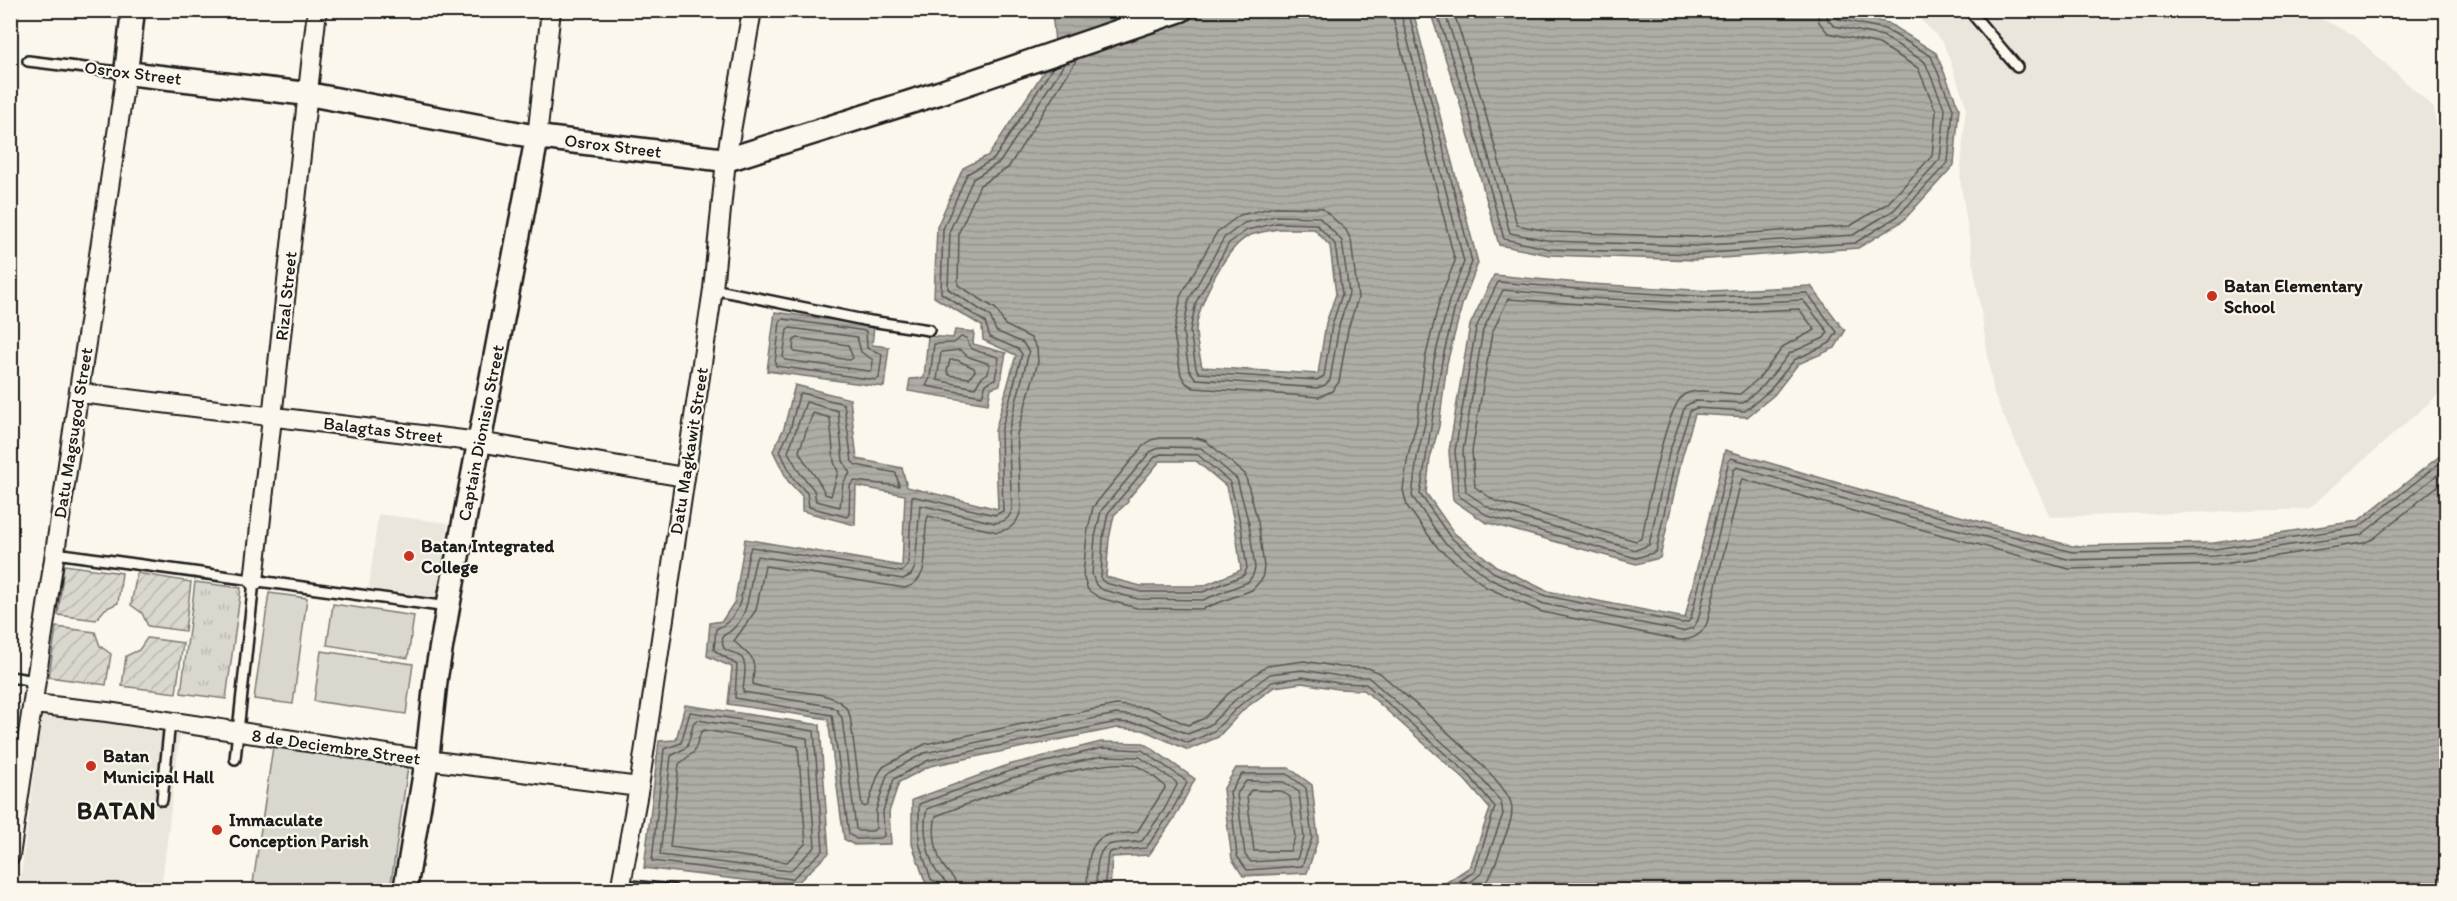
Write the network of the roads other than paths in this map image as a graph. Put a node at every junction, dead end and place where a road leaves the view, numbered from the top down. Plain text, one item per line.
1 (133, 10) edge
2 (317, 10) edge
3 (551, 10) edge
4 (752, 10) edge
5 (1180, 10) edge
6 (1969, 10) edge
7 (28, 61) dead end
8 (2017, 67) dead end
9 (126, 73) junction
10 (308, 94) junction
11 (537, 137) junction
12 (726, 160) junction
13 (713, 289) junction
14 (929, 330) dead end
15 (80, 393) junction
16 (273, 416) junction
17 (479, 442) junction
18 (684, 477) junction
19 (55, 553) junction
20 (254, 580) junction
21 (448, 607) junction
22 (10, 677) edge
23 (36, 681) junction
24 (34, 704) junction
25 (170, 721) junction
26 (236, 732) junction
27 (235, 759) dead end
28 (427, 760) junction
29 (639, 787) junction
30 (162, 800) dead end
31 (10, 856) edge
32 (620, 888) edge
33 (405, 891) edge
34 (674, 891) edge

1 - 9 street, Datu Magsugod Street
2 - 10 street, Rizal Street
3 - 11 street, Captain Dionisio Street
4 - 12 street, Datu Magkawit Street
5 - 12 street, Osrox Street
6 - 8 lane
7 - 9 lane, Osrox Street
9 - 10 street, Osrox Street
9 - 15 street, Datu Magsugod Street
10 - 11 street, Osrox Street
10 - 16 street, Rizal Street
11 - 12 street, Osrox Street
11 - 17 street, Captain Dionisio Street
12 - 13 street, Datu Magkawit Street
13 - 14 lane
13 - 18 street, Datu Magkawit Street
15 - 16 street, Balagtas Street
15 - 19 street, Datu Magsugod Street
16 - 17 street, Balagtas Street
16 - 20 street, Rizal Street
17 - 18 street, Balagtas Street
17 - 21 street, Captain Dionisio Street
18 - 29 street, Datu Magkawit Street
19 - 20 lane
19 - 23 street, Datu Magsugod Street
20 - 21 lane
20 - 26 lane
21 - 28 street, Captain Dionisio Street
22 - 23 lane
23 - 24 street, Datu Magsugod Street
24 - 25 street, 8 de Deciembre Street
24 - 31 street, Datu Magsugod Street
25 - 26 street, 8 de Deciembre Street
25 - 30 lane
26 - 27 lane
26 - 28 street, 8 de Deciembre Street
28 - 29 street, 8 de Deciembre Street
28 - 33 street, Captain Dionisio Street
29 - 32 street, Datu Magkawit Street
32 - 34 lane

